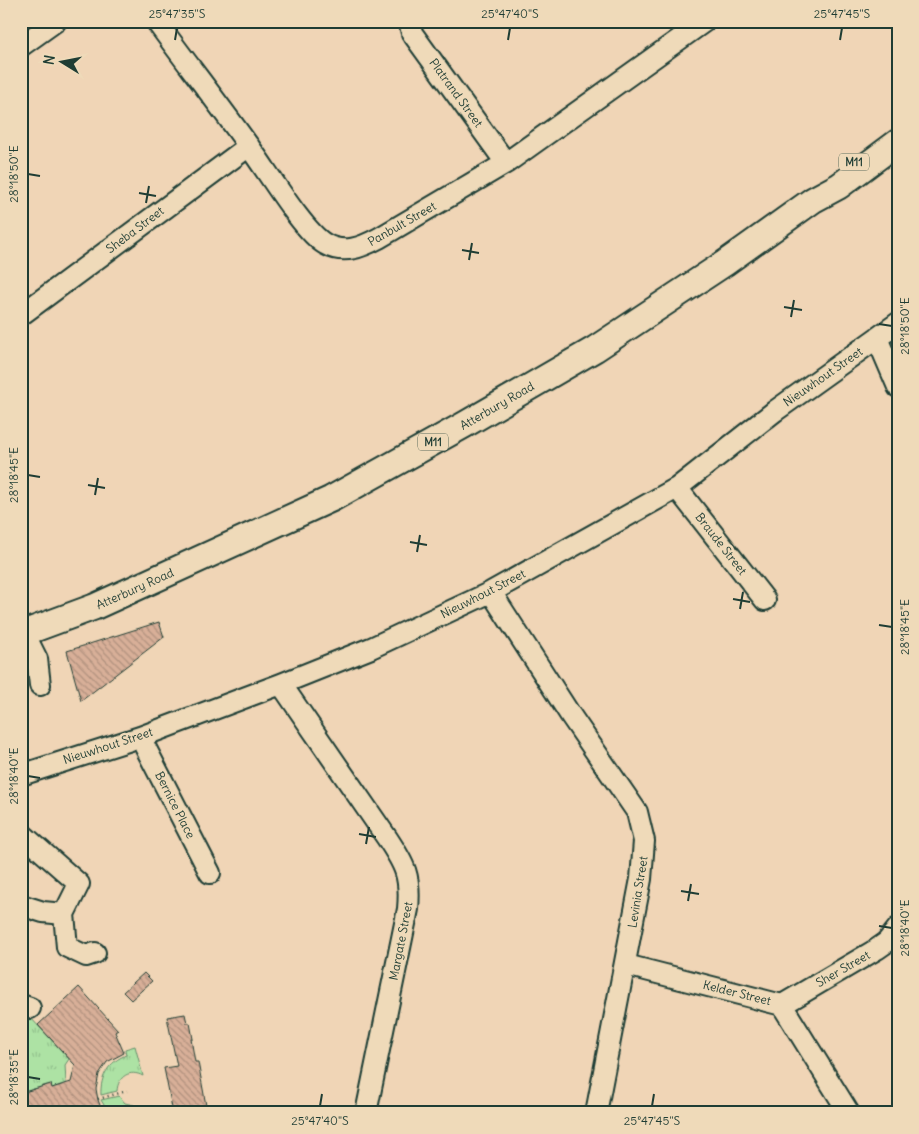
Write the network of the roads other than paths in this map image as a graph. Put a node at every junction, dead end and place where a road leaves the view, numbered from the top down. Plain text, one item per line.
1 (56, 21) edge
2 (156, 21) edge
3 (409, 21) edge
4 (705, 21) edge
5 (21, 46) edge
6 (898, 126) edge
7 (898, 142) edge
8 (249, 146) junction
9 (506, 163) junction
10 (813, 200) junction
11 (21, 315) edge
12 (898, 323) edge
13 (877, 338) junction
14 (898, 387) edge
15 (677, 488) junction
16 (491, 592) junction
17 (765, 600) dead end
18 (23, 634) edge
19 (281, 684) junction
20 (40, 685) dead end
21 (140, 736) junction
22 (21, 775) edge
23 (21, 833) edge
24 (210, 873) dead end
25 (21, 905) edge
26 (64, 914) junction
27 (898, 928) edge
28 (95, 953) dead end
29 (626, 965) junction
30 (782, 1004) junction
31 (366, 1113) edge
32 (596, 1113) edge
33 (849, 1113) edge

1 - 5 street
2 - 8 street, Panbult Street
3 - 9 street, Platrand Street
4 - 9 street, Panbult Street
6 - 10 main road, Atterbury Road / M11
7 - 10 main road, Atterbury Road / M11
8 - 9 street, Panbult Street
8 - 11 street, Sheba Street
10 - 18 main road, Atterbury Road / M11
12 - 13 street, Nieuwhout Street
13 - 14 street
13 - 15 street, Nieuwhout Street
15 - 16 street, Nieuwhout Street
15 - 17 street, Braude Street
16 - 19 street, Nieuwhout Street
16 - 29 street, Levinia Street
18 - 20 street
19 - 21 street, Nieuwhout Street
19 - 31 street, Margate Street
21 - 22 street, Nieuwhout Street
21 - 24 street, Bernice Place
23 - 26 street
25 - 26 street
26 - 28 street
27 - 30 street, Sher Street
29 - 30 street, Kelder Street
29 - 32 street, Levinia Street
30 - 33 street, Kelder Street

